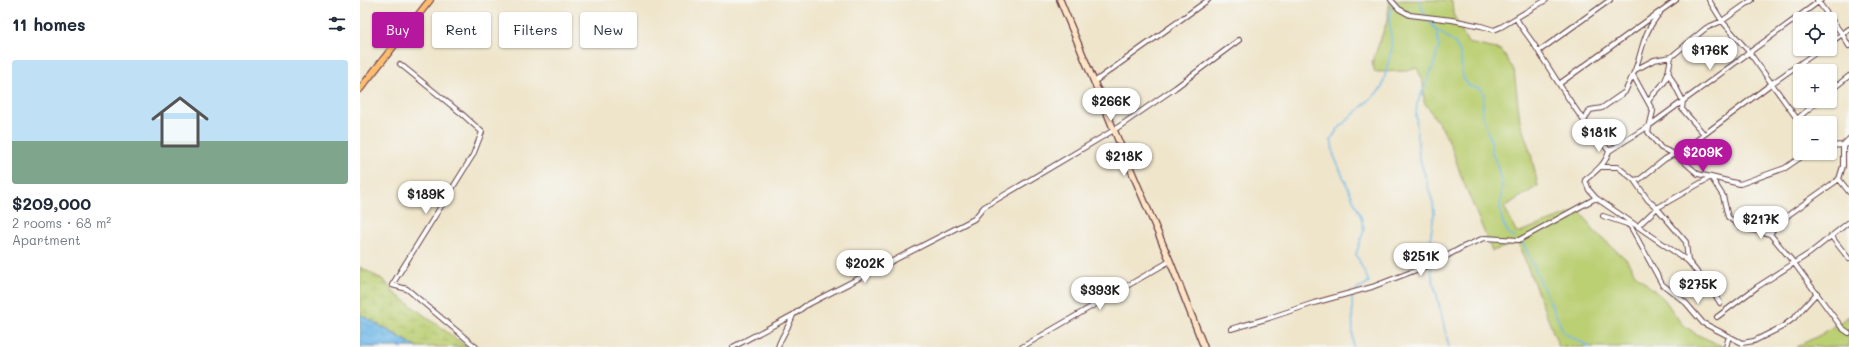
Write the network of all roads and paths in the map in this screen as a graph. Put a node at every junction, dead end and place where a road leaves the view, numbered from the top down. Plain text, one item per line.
1 (1060, 0) edge
2 (1208, 0) edge
3 (1391, 0) edge
4 (1546, 0) edge
5 (1610, 0) edge
6 (1676, 0) edge
7 (1709, 0) edge
8 (1752, 0) edge
9 (428, 1) edge
10 (1819, 1) edge
11 (1516, 18) junction
12 (1722, 21) junction
13 (1849, 29) edge
14 (1842, 34) junction
15 (1837, 38) edge
16 (1239, 40) dead end
17 (1849, 46) edge
18 (1538, 51) junction
19 (1749, 52) junction
20 (1811, 56) edge
21 (1671, 57) junction
22 (400, 64) dead end
23 (1668, 72) junction
24 (1634, 73) junction
25 (1849, 76) edge
26 (1094, 82) junction
27 (1560, 84) junction
28 (1771, 84) junction
29 (1837, 85) edge
30 (360, 89) edge
31 (1683, 101) junction
32 (1648, 102) junction
33 (1811, 108) edge
34 (1795, 116) edge
35 (1804, 116) edge
36 (1584, 121) junction
37 (1649, 126) junction
38 (1114, 130) junction
39 (1704, 134) junction
40 (1849, 139) edge
41 (1849, 144) edge
42 (1837, 145) edge
43 (1843, 145) junction
44 (1608, 152) junction
45 (1676, 154) junction
46 (1797, 160) edge
47 (1601, 167) junction
48 (1711, 177) junction
49 (1839, 179) junction
50 (1634, 180) junction
51 (1849, 192) edge
52 (1596, 198) junction
53 (1657, 208) junction
54 (1603, 216) dead end
55 (1849, 222) edge
56 (1638, 226) junction
57 (1770, 234) junction
58 (1831, 236) junction
59 (1849, 259) edge
60 (1170, 261) junction
61 (1688, 261) junction
62 (1794, 263) junction
63 (1817, 293) junction
64 (1720, 304) dead end
65 (793, 315) junction
66 (1717, 317) dead end
67 (1232, 329) dead end
68 (1849, 333) edge
69 (1729, 336) junction
70 (476, 347) edge
71 (733, 347) edge
72 (778, 347) edge
73 (1022, 347) edge
74 (1204, 347) edge
75 (1726, 347) edge

1 - 26 main road
2 - 26 street
3 - 11 street
4 - 11 street
5 - 18 street
6 - 24 street
6 - 27 street
7 - 12 street
8 - 12 street
9 - 30 main road
10 - 14 street
10 - 19 street
11 - 18 street
12 - 19 street
12 - 21 street
13 - 14 street
14 - 15 street
14 - 17 street
16 - 38 street
18 - 27 street
19 - 28 street
19 - 31 street
20 - 28 street
21 - 23 street
21 - 24 street
22 - 70 street
23 - 31 street
23 - 32 street
24 - 32 street
24 - 36 street
25 - 29 street
26 - 38 main road
27 - 36 street
28 - 34 street
28 - 39 street
31 - 37 street
31 - 39 street
32 - 37 street
33 - 35 street
36 - 44 street
37 - 44 street
37 - 45 street
38 - 60 main road
38 - 65 street
39 - 45 street
40 - 43 street
41 - 43 street
42 - 43 street
43 - 49 street
44 - 47 street
45 - 48 street
45 - 50 street
46 - 48 street
47 - 50 street
47 - 52 street
48 - 53 street
48 - 57 street
49 - 51 street
49 - 57 street
50 - 53 street
52 - 56 street
52 - 67 street
53 - 56 street
53 - 61 street
54 - 69 street
55 - 58 street
56 - 61 street
57 - 62 street
58 - 59 street
58 - 62 street
60 - 73 street
60 - 74 main road
61 - 64 street
62 - 63 street
62 - 66 street
63 - 68 street
63 - 69 street
65 - 71 street
65 - 72 street
69 - 75 street

